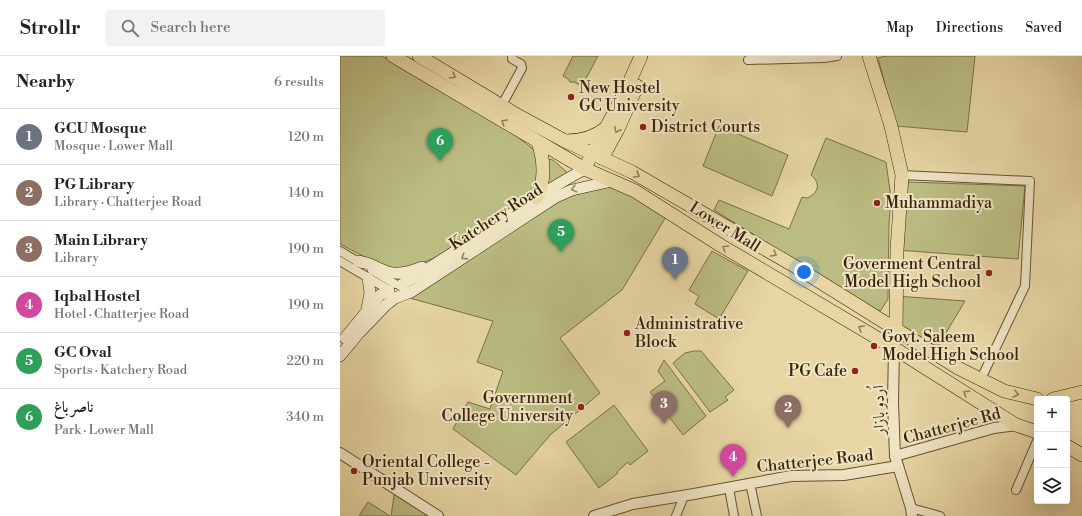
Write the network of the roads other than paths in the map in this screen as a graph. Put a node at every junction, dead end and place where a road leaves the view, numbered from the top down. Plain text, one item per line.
1 (393, 56) edge
2 (419, 56) edge
3 (512, 56) edge
4 (641, 56) edge
5 (650, 56) edge
6 (837, 56) edge
7 (869, 56) edge
8 (802, 57) edge
9 (824, 57) edge
10 (772, 58) edge
11 (748, 60) dead end
12 (502, 106) junction
13 (606, 128) junction
14 (563, 140) junction
15 (538, 142) junction
16 (597, 156) junction
17 (585, 169) junction
18 (902, 175) junction
19 (612, 181) junction
20 (536, 198) junction
21 (340, 251) edge
22 (444, 259) junction
23 (340, 261) edge
24 (358, 261) junction
25 (796, 267) junction
26 (368, 278) junction
27 (786, 284) junction
28 (395, 290) junction
29 (896, 303) junction
30 (366, 311) junction
31 (870, 313) junction
32 (896, 329) junction
33 (340, 345) edge
34 (894, 348) junction
35 (340, 356) edge
36 (981, 379) junction
37 (1082, 392) edge
38 (1065, 396) edge
39 (1034, 398) edge
40 (1016, 425) junction
41 (1034, 431) edge
42 (1034, 447) edge
43 (1070, 448) edge
44 (340, 453) edge
45 (1082, 455) edge
46 (897, 461) junction
47 (750, 484) junction
48 (729, 488) junction
49 (1016, 490) dead end
50 (684, 496) junction
51 (911, 512) edge
52 (438, 516) edge
53 (594, 516) edge
54 (676, 516) edge
55 (734, 516) edge
56 (757, 516) edge
57 (940, 516) edge

15 -> 1 main road, Lower Mall
2 -> 12 main road, Lower Mall
3 - 12 street
4 - 13 main road
5 -> 16 main road
6 - 9 street
7 - 18 main road
8 - 9 street
8 - 10 street
10 - 11 street
12 - 14 main road, Lower Mall
13 - 14 main road
13 - 16 main road
14 - 16 main road, Lower Mall
15 - 17 main road, Lower Mall
15 - 20 main road
16 - 17 main road
16 -> 25 main road, Lower Mall
17 - 19 main road, Lower Mall
17 - 20 main road, Katchery Road
18 - 29 main road
18 - 36 street
27 -> 19 main road, Lower Mall
19 -> 28 main road, Katchery Road
20 - 22 main road, Katchery Road
21 - 24 street
22 - 24 main road
22 - 28 main road, Katchery Road
23 - 26 street
24 - 28 street
25 - 27 main road
25 - 31 main road, Lower Mall
26 - 28 street
26 - 30 main road
34 -> 27 main road, Lower Mall
28 - 30 main road, Katchery Road
28 - 35 main road
29 - 31 main road
29 - 32 main road
30 - 33 main road, Katchery Road
31 - 32 main road, Lower Mall
32 - 36 main road, Lower Mall
40 -> 34 main road, Lower Mall
34 - 46 street, اُردو بازار
36 -> 39 main road, Lower Mall
37 - 38 main road
40 - 41 main road, Lower Mall
40 - 46 street, Chatterjee Rd
42 - 49 street
43 - 45 main road
44 - 52 street
46 - 47 street, Chatterjee Road
46 - 51 street, اُردو بازار
47 - 48 street, Chatterjee Road
47 - 56 street
48 - 50 street, Chatterjee Road
48 - 55 street
50 - 53 street, Chatterjee Road
50 - 54 street
51 - 57 street

